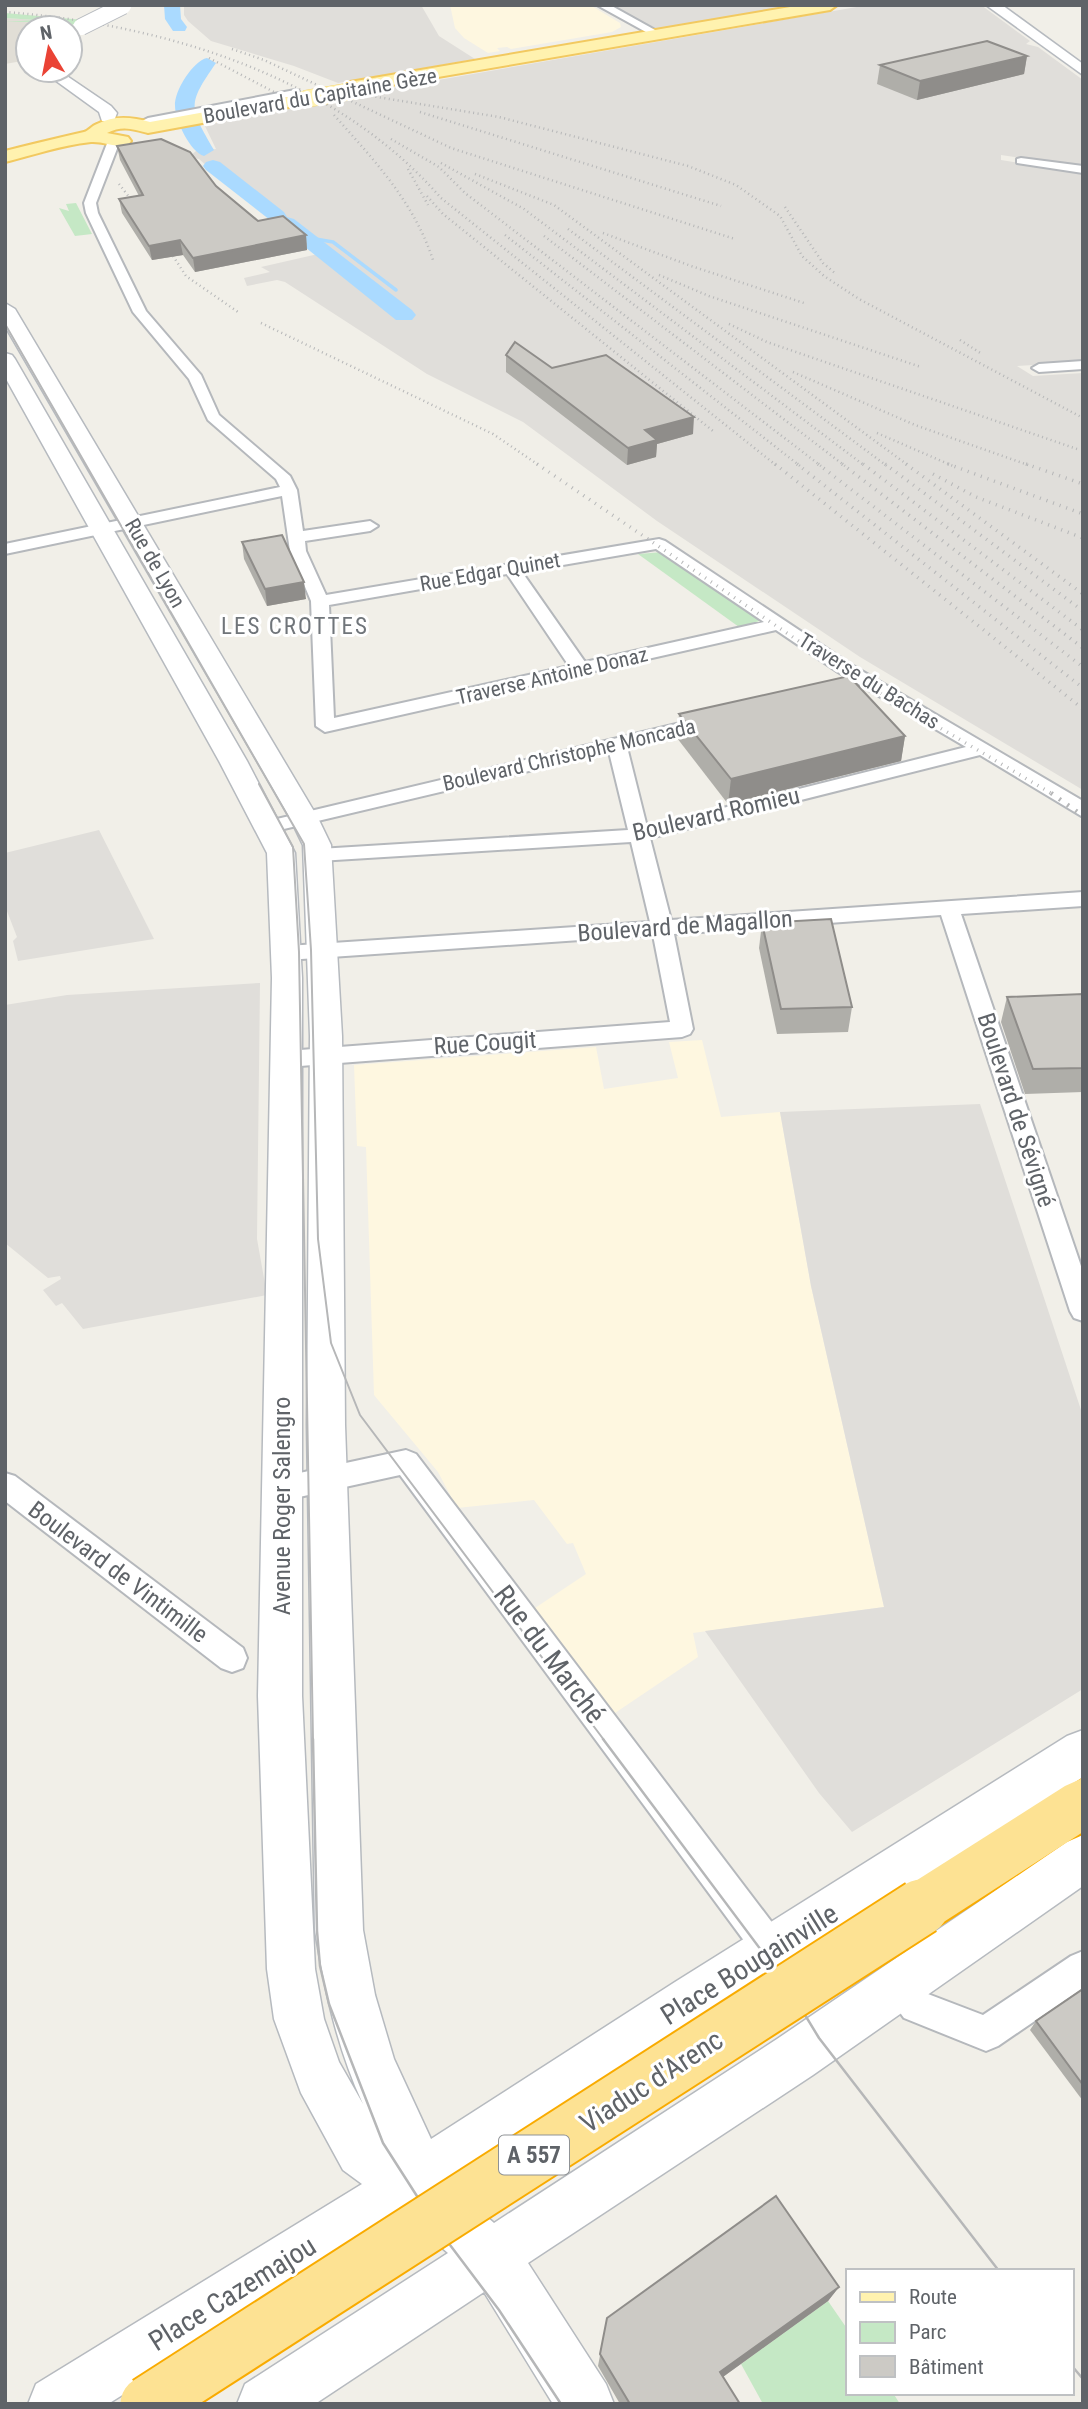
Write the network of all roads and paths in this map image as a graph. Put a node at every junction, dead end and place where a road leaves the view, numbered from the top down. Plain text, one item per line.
1 (123, 5) edge
2 (602, 5) edge
3 (830, 5) edge
4 (993, 5) edge
5 (84, 26) edge
6 (659, 35) junction
7 (1081, 69) edge
8 (68, 84) edge
9 (103, 132) junction
10 (5, 149) edge
11 (5, 157) edge
12 (1021, 161) dead end
13 (1083, 170) edge
14 (5, 309) edge
15 (5, 359) edge
16 (1083, 365) edge
17 (1040, 368) dead end
18 (289, 493) junction
19 (132, 524) junction
20 (370, 526) dead end
21 (102, 530) junction
22 (296, 537) junction
23 (659, 544) joint
24 (5, 550) edge
25 (512, 569) junction
26 (320, 601) junction
27 (779, 624) junction
28 (581, 670) junction
29 (871, 684) junction
30 (840, 691) edge
31 (722, 719) edge
32 (617, 744) junction
33 (982, 749) junction
34 (250, 793) joint
35 (1083, 811) edge
36 (304, 818) junction
37 (267, 827) junction
38 (638, 835) junction
39 (319, 855) junction
40 (1083, 899) edge
41 (949, 909) junction
42 (662, 928) junction
43 (323, 950) junction
44 (287, 953) junction
45 (325, 1055) junction
46 (287, 1059) junction
47 (1083, 1311) edge
48 (304, 1484) junction
49 (5, 1485) edge
50 (232, 1658) dead end
51 (1083, 1751) edge
52 (1083, 1803) edge
53 (1083, 1858) edge
54 (845, 1902) junction
55 (771, 1949) junction
56 (1083, 1968) edge
57 (899, 1983) junction
58 (410, 2185) junction
59 (491, 2255) junction
60 (56, 2404) edge
61 (148, 2404) edge
62 (265, 2404) edge
63 (586, 2404) edge

1 - 5 street, bridge
2 - 6 street
3 - 6 main road, Boulevard du Capitaine Gèze
4 - 7 street
6 - 9 main road, Boulevard du Capitaine Gèze, bridge
8 - 9 street
9 - 10 main road, Boulevard du Capitaine Gèze
9 - 11 main road, Boulevard du Capitaine Gèze
9 - 18 street
12 - 13 street
14 - 19 street, Rue de Lyon
15 - 21 street, Rue de Lyon
16 - 17 street
18 - 19 street
18 - 22 street
19 - 21 street
19 - 36 street, Rue de Lyon
20 - 22 street
21 - 24 street
21 - 34 street, Rue de Lyon
22 - 26 street
23 - 25 street, Rue Edgar Quinet
23 - 27 street, Traverse du Bachas
25 - 26 street, Rue Edgar Quinet
25 - 28 street
26 - 28 street, Traverse Antoine Donaz
27 - 28 street, Traverse Antoine Donaz
27 - 29 street, Traverse du Bachas
29 - 30 street
29 - 33 street, Traverse du Bachas
31 - 32 street, Boulevard Christophe Moncada
32 - 36 street, Boulevard Christophe Moncada
32 - 38 street
33 - 35 street, Traverse du Bachas
33 - 38 street, Boulevard Romieu
34 - 37 street, Avenue Roger Salengro
36 - 37 street, Boulevard Christophe Moncada
36 - 39 street, Avenue Roger Salengro
37 - 44 street, Avenue Roger Salengro
38 - 39 street, Boulevard Romieu
38 - 42 street
39 - 43 street, Avenue Roger Salengro
40 - 41 street, Boulevard de Magallon
41 - 42 street, Boulevard de Magallon
41 - 47 street, Boulevard de Sévigné
42 - 43 street, Boulevard de Magallon
42 - 45 street, Rue Cougit
43 - 44 street, Boulevard de Magallon
43 - 45 street, Avenue Roger Salengro
44 - 46 street, Avenue Roger Salengro
45 - 46 street, Rue Cougit
45 - 48 street, Avenue Roger Salengro
46 - 48 street, Avenue Roger Salengro
48 - 55 street, Rue du Marché
48 - 58 street, Avenue Roger Salengro
49 - 50 street, Boulevard de Vintimille
51 - 54 street
52 - 61 highway, Viaduc d'Arenc / A 557, bridge
53 - 57 street
54 - 55 street, Place Bougainville
54 - 57 street, Place Bougainville
55 - 58 street, Place Bougainville
56 - 57 street
57 - 59 street
58 - 59 street, Avenue Roger Salengro
58 - 60 street, Place Cazemajou
59 - 62 street
59 - 63 street, Avenue Roger Salengro

